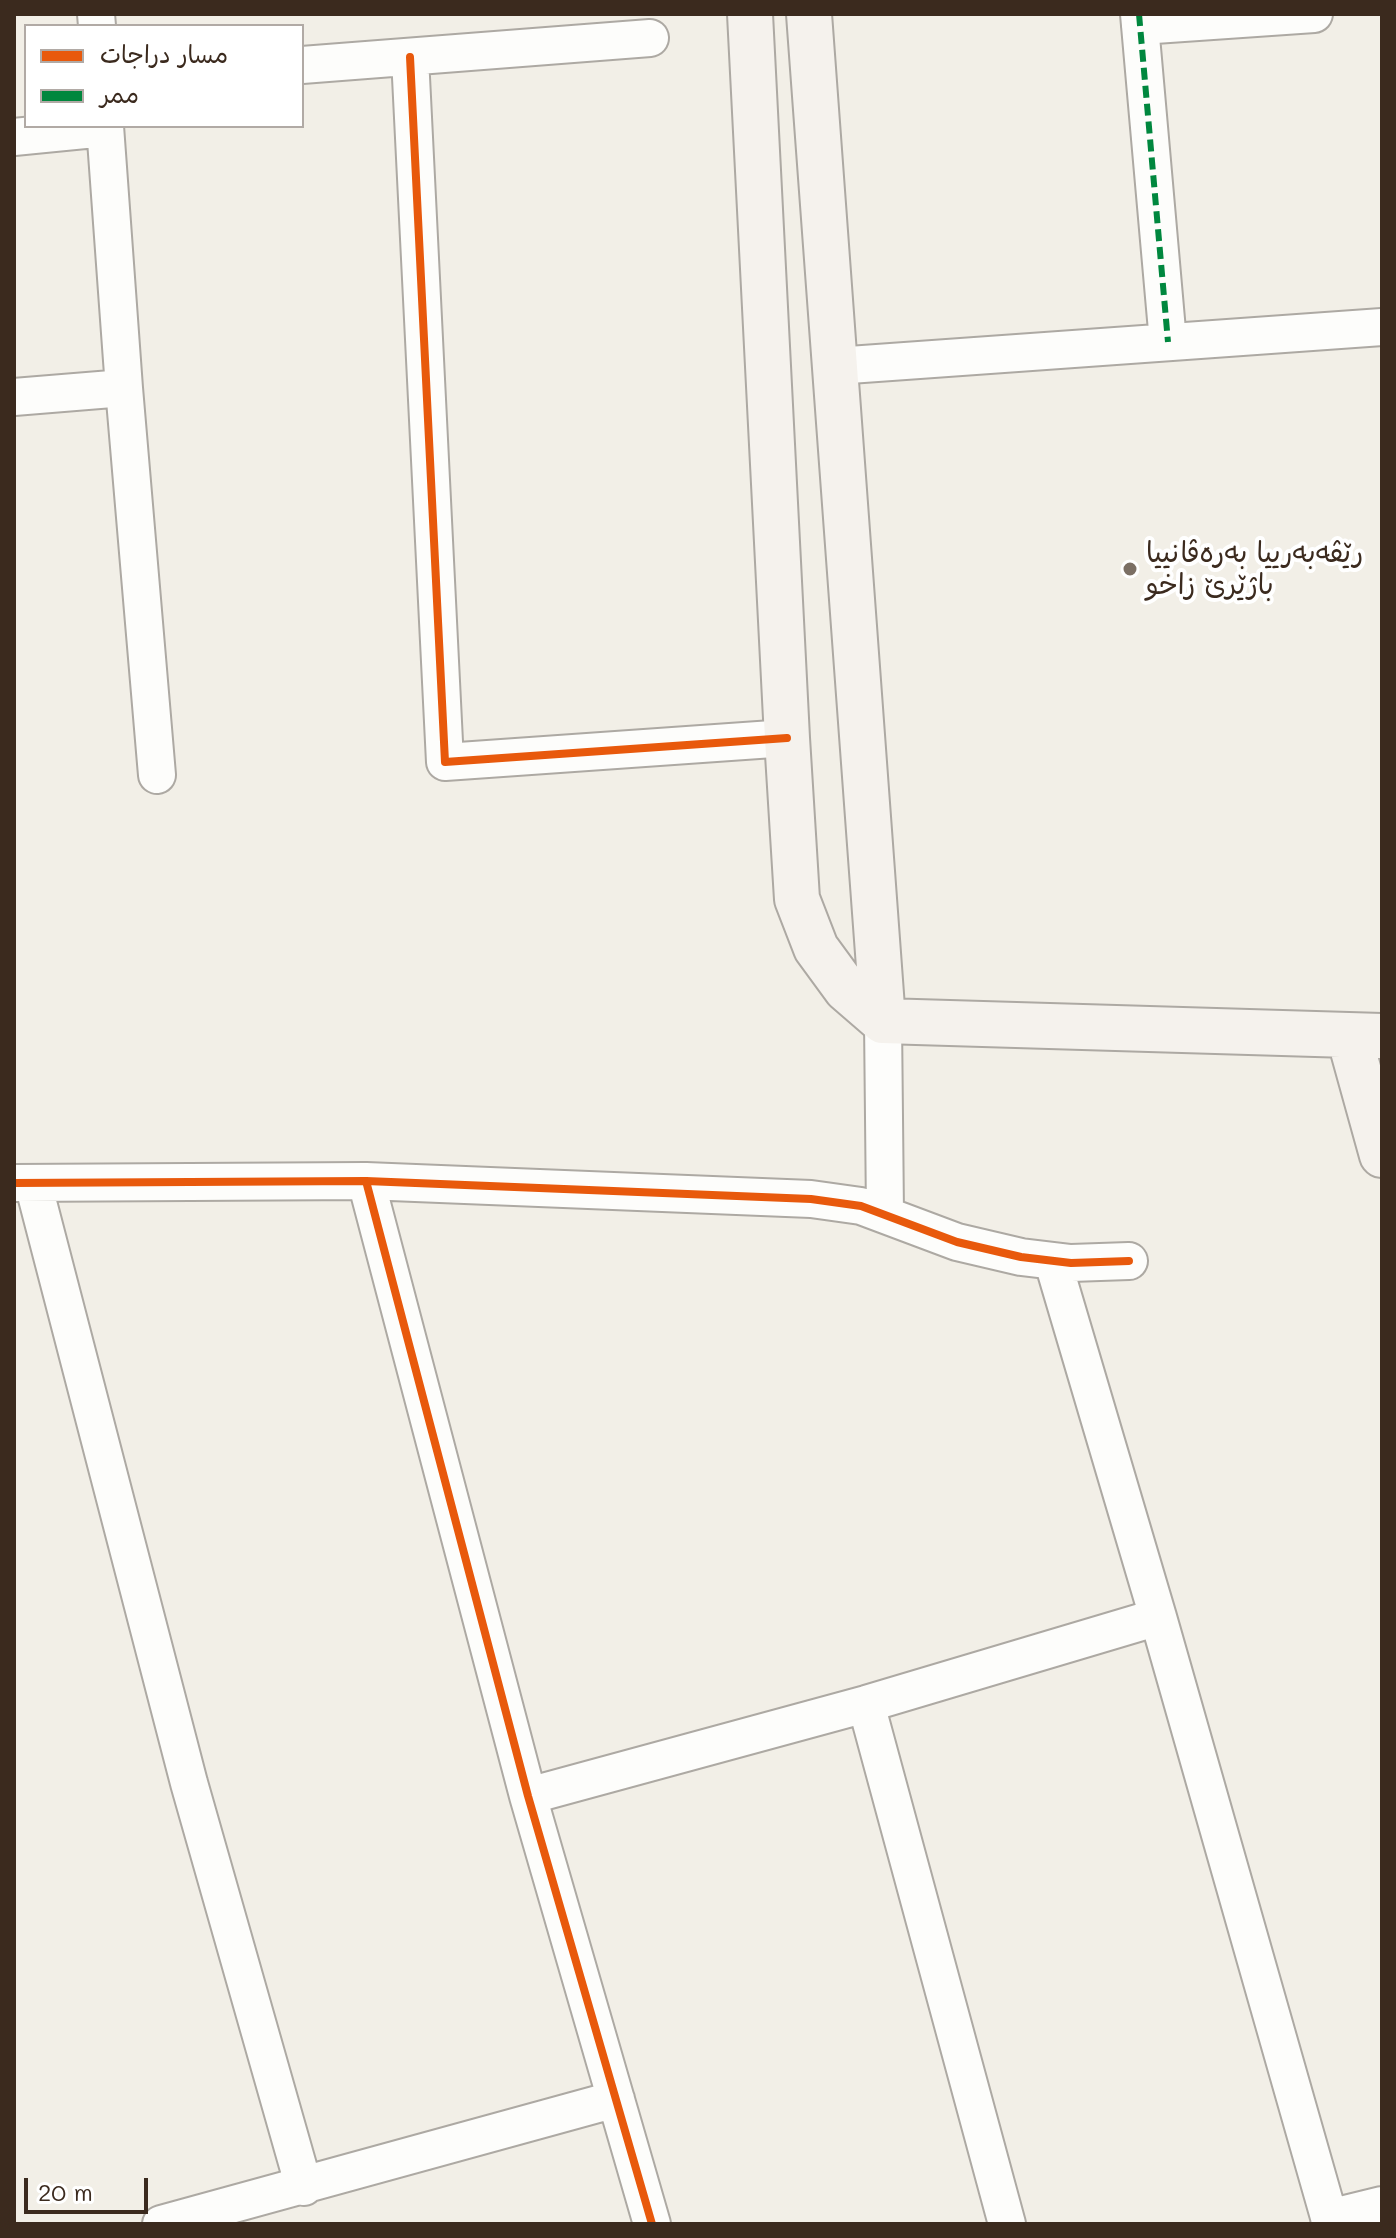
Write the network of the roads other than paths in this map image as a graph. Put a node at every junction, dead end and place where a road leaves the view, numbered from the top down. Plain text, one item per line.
1 (750, 14) edge
2 (809, 14) edge
3 (1314, 14) edge
4 (1140, 20) edge
5 (650, 38) dead end
6 (410, 57) junction
7 (304, 65) edge
8 (96, 128) edge
9 (105, 128) edge
10 (14, 137) edge
11 (1382, 327) edge
12 (1168, 342) junction
13 (835, 366) junction
14 (124, 388) junction
15 (14, 397) edge
16 (787, 738) junction
17 (157, 775) dead end
18 (883, 1021) junction
19 (1365, 1036) edge
20 (1382, 1155) edge
21 (366, 1181) junction
22 (24, 1183) edge
23 (885, 1214) junction
24 (1129, 1261) dead end
25 (1053, 1262) junction
26 (1158, 1617) junction
27 (866, 1704) junction
28 (528, 1796) junction
29 (616, 2099) junction
30 (304, 2187) junction
31 (1382, 2205) edge
32 (1330, 2221) edge
33 (161, 2224) edge
34 (652, 2224) edge
35 (1007, 2224) edge

1 - 16 main road
2 - 13 main road
3 - 4 street
4 - 12 street
5 - 6 street
6 - 7 street
6 - 16 street
8 - 10 street
9 - 14 street
11 - 12 street
12 - 13 street
13 - 18 main road
14 - 15 street
14 - 17 street
16 - 18 main road
18 - 19 main road
18 - 23 street
19 - 20 main road
21 - 22 street
21 - 23 street
21 - 28 street
22 - 30 street
23 - 25 street
24 - 25 street
25 - 26 street
26 - 27 street
26 - 32 street
27 - 28 street
27 - 35 street
28 - 29 street
29 - 30 street
29 - 34 street
30 - 33 street
31 - 32 street

